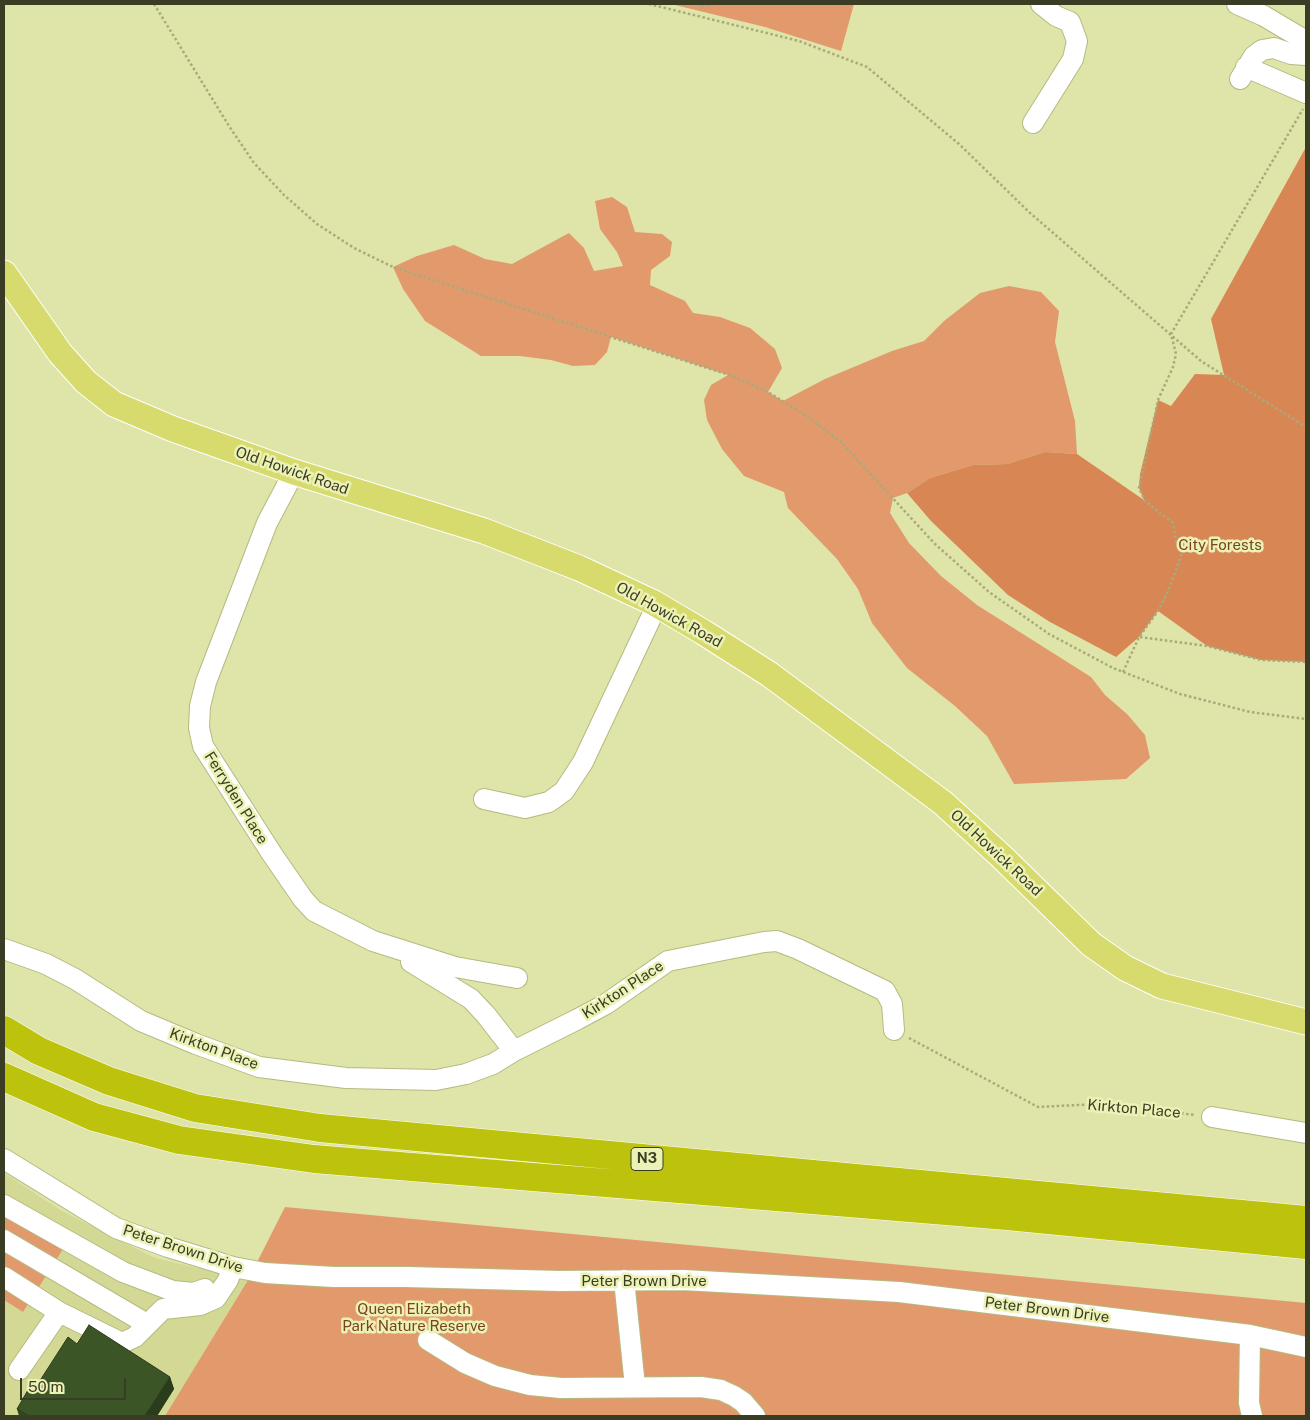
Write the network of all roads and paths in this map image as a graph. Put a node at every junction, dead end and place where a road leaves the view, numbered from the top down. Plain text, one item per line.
1 (154, 4) edge
2 (649, 4) edge
3 (699, 4) edge
4 (714, 4) edge
5 (1041, 4) edge
6 (1237, 4) edge
7 (1306, 41) edge
8 (1306, 56) edge
9 (1306, 93) edge
10 (1306, 103) edge
11 (1033, 123) dead end
12 (4, 273) edge
13 (1171, 334) junction
14 (1306, 427) edge
15 (294, 472) junction
16 (657, 605) junction
17 (1139, 637) junction
18 (1306, 662) edge
19 (1123, 672) junction
20 (1306, 719) edge
21 (484, 799) dead end
22 (373, 941) junction
23 (4, 949) edge
24 (517, 978) dead end
25 (1306, 1022) edge
26 (4, 1030) edge
27 (894, 1030) joint
28 (514, 1051) junction
29 (4, 1077) edge
30 (1212, 1117) joint
31 (1306, 1133) edge
32 (4, 1159) edge
33 (4, 1206) edge
34 (1306, 1220) edge
35 (4, 1240) edge
36 (1306, 1245) edge
37 (230, 1274) junction
38 (4, 1278) edge
39 (624, 1280) junction
40 (59, 1312) junction
41 (148, 1324) junction
42 (1250, 1335) junction
43 (428, 1340) dead end
44 (1306, 1347) edge
45 (19, 1370) dead end
46 (635, 1386) junction
47 (755, 1416) edge
48 (1252, 1416) edge

1 - 19 path
2 - 13 path
3 - 4 path
5 - 11 street
6 - 7 street
8 - 9 street
10 - 13 path
12 - 15 main road, Old Howick Road
13 - 14 path
13 - 17 path
15 - 16 main road, Old Howick Road
15 - 22 street, Ferryden Place
16 - 21 street
16 - 25 main road, Old Howick Road
17 - 18 path
17 - 19 path
19 - 20 path
22 - 24 street, Ferryden Place
22 - 28 street, Ferryden Place
23 - 28 street, Kirkton Place
26 - 34 highway, N3
27 - 28 street, Kirkton Place
27 - 30 path, Kirkton Place
29 - 36 highway, N3
30 - 31 street
32 - 37 street, Peter Brown Drive
33 - 37 street
35 - 41 street
37 - 39 street, Peter Brown Drive
37 - 41 street
38 - 40 street
39 - 42 street, Peter Brown Drive
39 - 46 street
40 - 41 street
40 - 45 street
42 - 44 street, Peter Brown Drive
42 - 48 street
43 - 46 street
46 - 47 street

